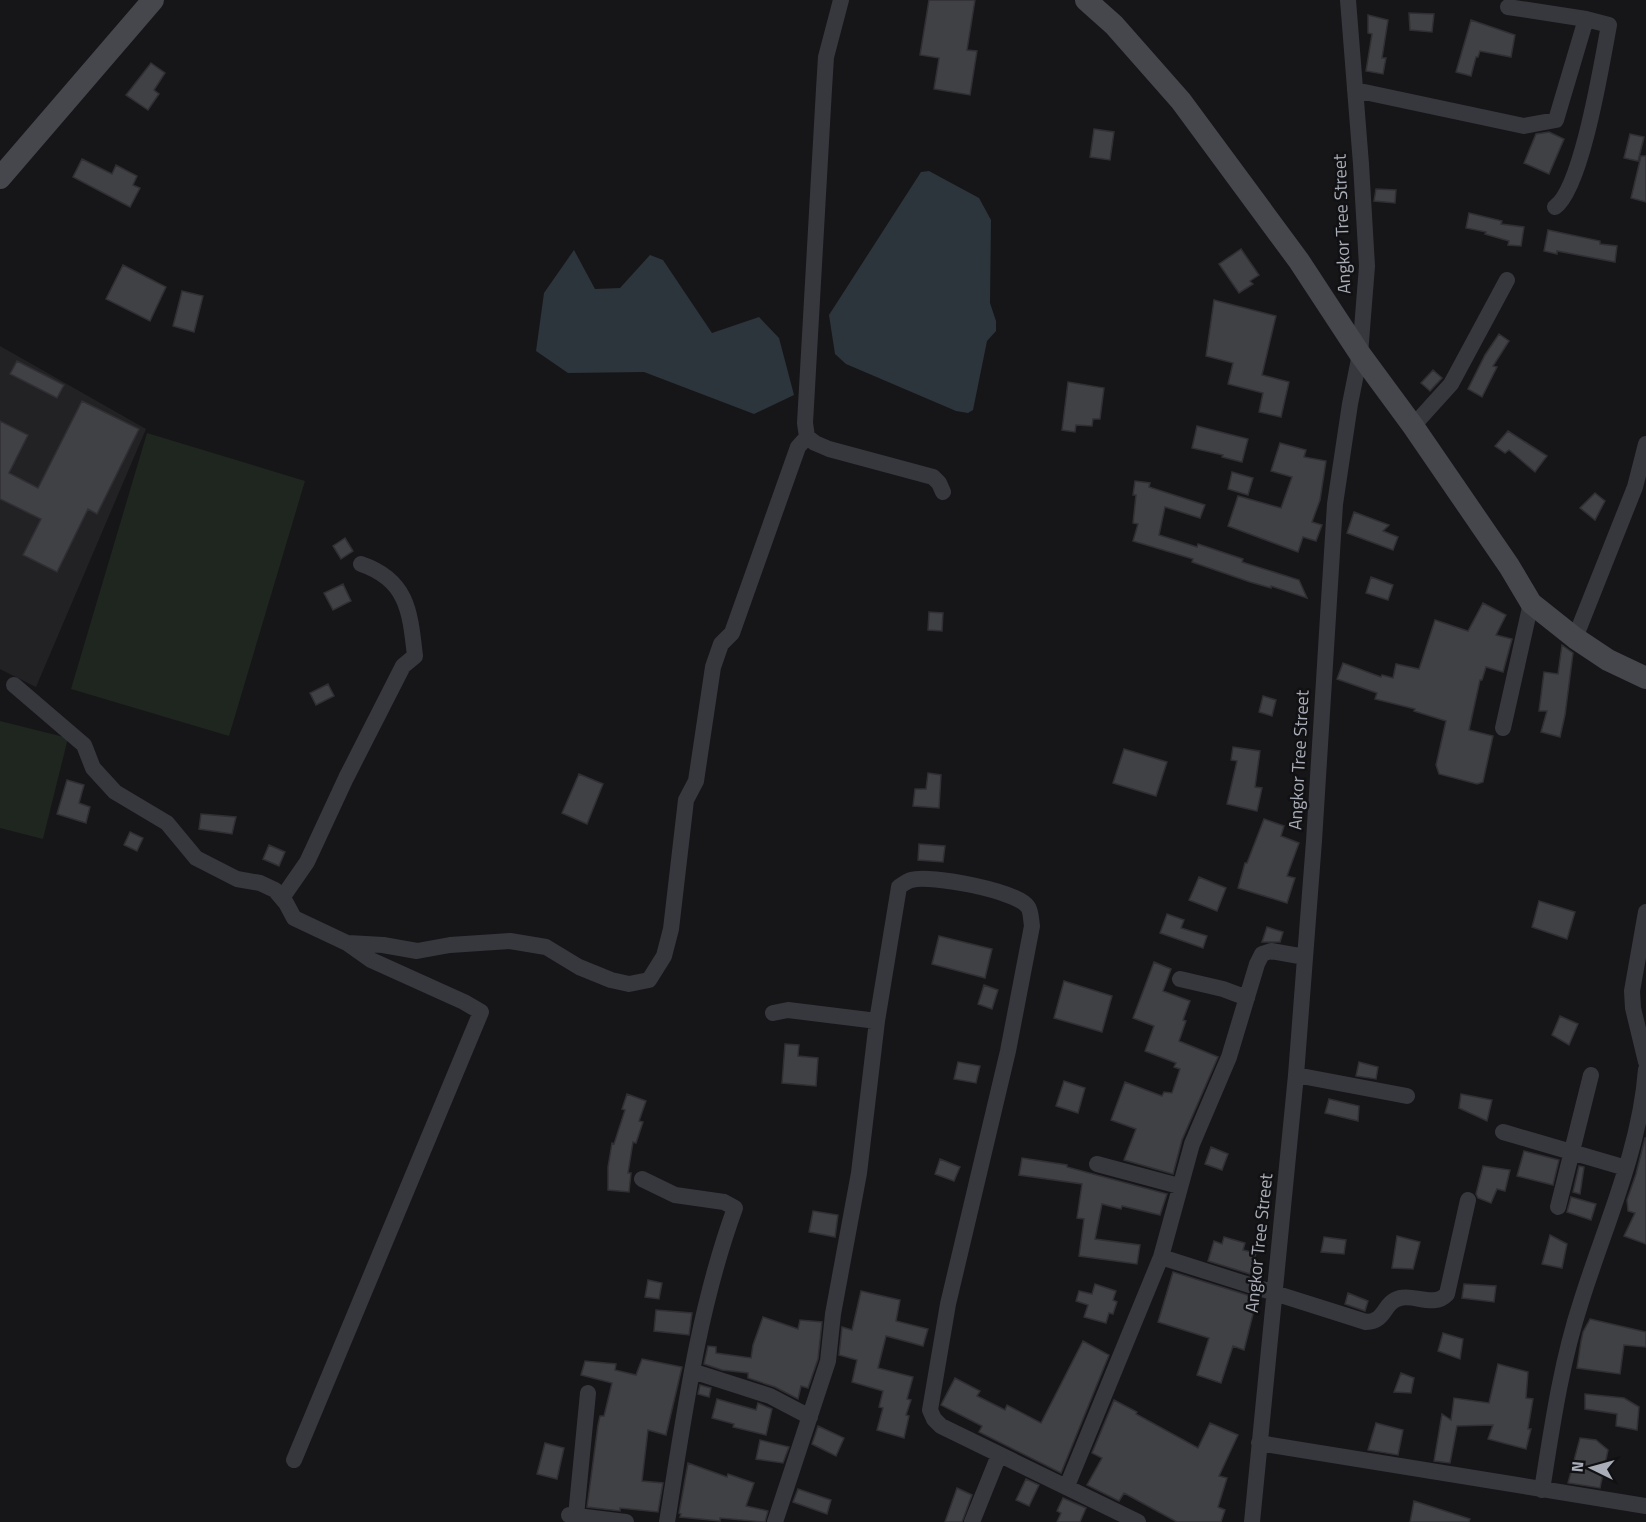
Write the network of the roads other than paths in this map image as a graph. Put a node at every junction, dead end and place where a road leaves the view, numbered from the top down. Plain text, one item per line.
1 (153, 0) edge
2 (841, 0) edge
3 (1086, 0) edge
4 (1348, 0) edge
5 (1508, 7) dead end
6 (1586, 19) junction
7 (1355, 90) junction
8 (0, 178) edge
9 (1554, 207) dead end
10 (1507, 280) dead end
11 (1360, 354) junction
12 (1413, 426) junction
13 (807, 437) junction
14 (1646, 444) edge
15 (943, 492) dead end
16 (361, 564) dead end
17 (1531, 603) junction
18 (1575, 638) junction
19 (1646, 678) edge
20 (14, 685) dead end
21 (1503, 728) dead end
22 (282, 898) junction
23 (1646, 912) edge
24 (347, 943) junction
25 (1305, 957) junction
26 (1180, 979) dead end
27 (1247, 998) junction
28 (773, 1013) dead end
29 (877, 1022) junction
30 (1646, 1062) edge
31 (1646, 1069) edge
32 (1296, 1075) junction
33 (1591, 1075) dead end
34 (1407, 1096) dead end
35 (1503, 1132) dead end
36 (1572, 1153) junction
37 (1097, 1164) dead end
38 (1626, 1168) junction
39 (642, 1179) dead end
40 (1179, 1186) junction
41 (1468, 1200) dead end
42 (1558, 1207) dead end
43 (1161, 1257) junction
44 (1274, 1293) junction
45 (692, 1371) junction
46 (588, 1393) dead end
47 (810, 1418) junction
48 (1259, 1443) junction
49 (999, 1455) junction
50 (294, 1460) dead end
51 (1067, 1486) junction
52 (1542, 1490) junction
53 (1646, 1506) edge
54 (626, 1522) edge
55 (667, 1522) edge
56 (775, 1522) edge
57 (972, 1522) edge
58 (1138, 1522) edge
59 (1251, 1522) edge

1 - 8 street
2 - 13 street
3 - 11 street
4 - 7 street, Angkor Tree Street
5 - 6 street
6 - 7 street
6 - 9 street
7 - 11 street, Angkor Tree Street
10 - 12 street
11 - 12 street
11 - 25 street, Angkor Tree Street
12 - 17 street
13 - 15 street
13 - 24 street
14 - 18 street
16 - 22 street
17 - 18 street
17 - 21 street
18 - 19 street
20 - 22 street
22 - 24 street
23 - 30 street
24 - 50 street
25 - 27 street
25 - 32 street, Angkor Tree Street
26 - 27 street
27 - 40 street
28 - 29 street
29 - 47 street
29 - 49 street
31 - 38 street
32 - 34 street
32 - 44 street, Angkor Tree Street
33 - 36 street
35 - 36 street
36 - 38 street
36 - 42 street
37 - 40 street
38 - 52 street
39 - 45 street
40 - 43 street
41 - 44 street
43 - 44 street
43 - 51 street
44 - 48 street, Angkor Tree Street
45 - 47 street
45 - 55 street
46 - 54 street
47 - 56 street
48 - 52 street
48 - 59 street, Angkor Tree Street
49 - 51 street
49 - 57 street
51 - 58 street
52 - 53 street

